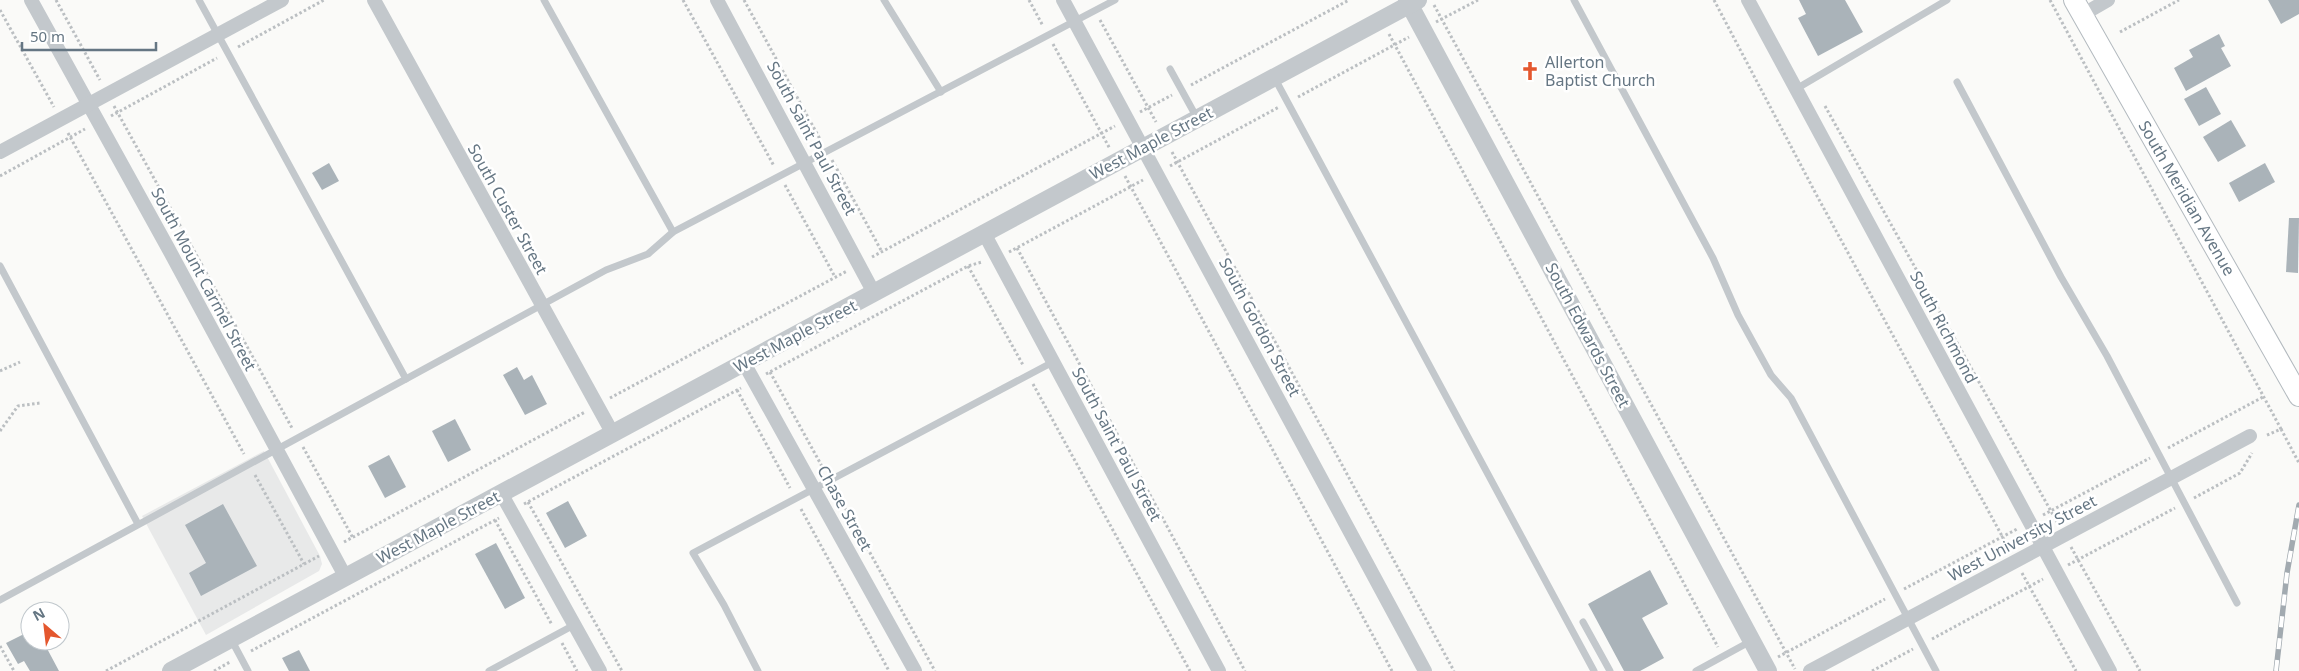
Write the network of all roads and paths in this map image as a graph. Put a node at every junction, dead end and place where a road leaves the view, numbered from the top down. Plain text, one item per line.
1 (31, 0) edge
2 (56, 0) edge
3 (199, 0) edge
4 (282, 0) edge
5 (324, 0) edge
6 (374, 0) edge
7 (544, 0) edge
8 (683, 0) edge
9 (717, 0) edge
10 (744, 0) edge
11 (884, 0) edge
12 (1029, 0) edge
13 (1063, 0) edge
14 (1115, 0) edge
15 (1349, 0) edge
16 (1432, 0) edge
17 (1478, 0) edge
18 (1574, 0) edge
19 (1714, 0) edge
20 (1748, 0) edge
21 (1947, 0) edge
22 (2108, 0) edge
23 (2179, 0) edge
24 (1412, 2) edge
25 (2078, 7) edge
26 (0, 10) edge
27 (1095, 11) junction
28 (1442, 19) junction
29 (1382, 20) junction
30 (1074, 22) junction
31 (1423, 29) junction
32 (2120, 32) dead end
33 (218, 34) junction
34 (1048, 36) junction
35 (1395, 44) junction
36 (227, 52) junction
37 (1170, 69) dead end
38 (1274, 77) junction
39 (1957, 82) dead end
40 (1800, 87) junction
41 (1182, 90) junction
42 (941, 92) junction
43 (108, 93) junction
44 (1288, 102) junction
45 (88, 104) junction
46 (1148, 108) junction
47 (118, 112) junction
48 (1197, 118) junction
49 (60, 119) junction
50 (1128, 119) junction
51 (99, 122) junction
52 (1101, 133) junction
53 (1164, 136) junction
54 (70, 138) junction
55 (1143, 148) junction
56 (0, 152) edge
57 (827, 152) junction
58 (1117, 162) junction
59 (1177, 162) junction
60 (806, 163) junction
61 (1157, 173) junction
62 (0, 176) edge
63 (780, 176) junction
64 (1131, 187) junction
65 (673, 232) junction
66 (984, 233) junction
67 (1018, 248) junction
68 (882, 252) junction
69 (997, 257) junction
70 (859, 264) junction
71 (0, 266) edge
72 (968, 266) junction
73 (835, 277) junction
74 (874, 292) junction
75 (542, 306) junction
76 (20, 362) dead end
77 (1053, 362) junction
78 (744, 363) junction
79 (0, 371) edge
80 (770, 372) junction
81 (1028, 376) junction
82 (406, 380) junction
83 (754, 381) junction
84 (737, 390) junction
85 (2299, 396) edge
86 (2263, 397) dead end
87 (40, 403) dead end
88 (597, 405) junction
89 (2281, 429) dead end
90 (0, 432) edge
91 (613, 434) junction
92 (2250, 436) dead end
93 (298, 438) junction
94 (277, 450) junction
95 (2158, 454) junction
96 (2299, 464) edge
97 (250, 465) junction
98 (2170, 478) junction
99 (830, 481) junction
100 (814, 490) junction
101 (501, 493) junction
102 (796, 500) junction
103 (528, 502) junction
104 (511, 511) junction
105 (2051, 511) junction
106 (495, 520) junction
107 (2030, 522) junction
108 (138, 524) junction
109 (2064, 535) junction
110 (2002, 536) junction
111 (353, 538) junction
112 (2043, 546) junction
113 (330, 550) junction
114 (2016, 561) junction
115 (304, 564) junction
116 (345, 576) junction
117 (1895, 594) junction
118 (0, 600) edge
119 (2237, 603) dead end
120 (1908, 618) junction
121 (1583, 622) dead end
122 (574, 625) junction
123 (557, 634) junction
124 (231, 639) junction
125 (1751, 640) junction
126 (0, 646) edge
127 (1786, 652) junction
128 (1722, 656) junction
129 (240, 657) junction
130 (1766, 668) edge
131 (174, 670) edge
132 (14, 671) edge
133 (106, 671) edge
134 (214, 671) edge
135 (248, 671) edge
136 (489, 671) edge
137 (577, 671) edge
138 (600, 671) edge
139 (622, 671) edge
140 (758, 671) edge
141 (889, 671) edge
142 (915, 671) edge
143 (936, 671) edge
144 (1190, 671) edge
145 (1219, 671) edge
146 (1245, 671) edge
147 (1392, 671) edge
148 (1425, 671) edge
149 (1454, 671) edge
150 (1594, 671) edge
151 (1610, 671) edge
152 (1696, 671) edge
153 (1796, 671) edge
154 (1810, 671) edge
155 (1936, 671) edge
156 (2076, 671) edge
157 (2110, 671) edge
158 (2140, 671) edge

1 - 45 street, South Mount Carmel Street
2 - 43 path
3 - 33 lane
4 - 33 street
5 - 36 path
6 - 75 street, South Custer Street
7 - 65 lane
8 - 63 path
9 - 60 street, South Saint Paul Street
10 - 57 path
11 - 42 lane
12 - 34 path
13 - 30 street, South Gordon Street
14 - 27 lane
15 - 41 path
16 - 28 path
17 - 28 path
18 - 117 lane
19 - 110 path
20 - 40 street, South Richmond
21 - 40 lane
22 - 25 street
23 - 32 path
24 - 29 street, West Maple Street
24 - 31 street, South Edwards Street
25 - 85 main road, South Meridian Avenue
26 - 49 path
27 - 30 lane
27 - 46 path
28 - 31 path
28 - 127 path
29 - 35 path
29 - 38 street, West Maple Street
30 - 34 lane
30 - 50 street, South Gordon Street
31 - 35 path
31 - 125 street, South Edwards Street
33 - 36 lane
33 - 43 street
34 - 42 lane
34 - 52 path
35 - 44 path
35 - 128 path
36 - 47 path
36 - 82 lane
37 - 41 lane
38 - 44 lane
38 - 48 street, West Maple Street
39 - 95 lane
40 - 105 path
40 - 107 street, South Richmond
41 - 46 path
41 - 48 lane
42 - 57 lane
43 - 45 street
43 - 47 path
44 - 59 path
44 - 150 lane
45 - 49 street
45 - 51 street, South Mount Carmel Street
46 - 50 path
46 - 53 path
47 - 51 path
47 - 93 path
48 - 53 street, West Maple Street
49 - 54 path
49 - 56 street
50 - 52 path
50 - 55 street, South Gordon Street
51 - 54 path
51 - 94 street, South Mount Carmel Street
52 - 58 path
52 - 68 path
53 - 55 street, West Maple Street
53 - 59 path
54 - 62 path
54 - 97 path
55 - 58 street, West Maple Street
55 - 61 street, South Gordon Street
57 - 60 lane
57 - 68 path
58 - 64 path
58 - 66 street, West Maple Street
59 - 61 path
59 - 149 path
60 - 63 lane
60 - 70 street, South Saint Paul Street
61 - 64 path
61 - 148 street, South Gordon Street
63 - 65 lane
63 - 73 path
64 - 67 path
64 - 147 path
65 - 75 lane
66 - 69 street, South Saint Paul Street
66 - 74 street, West Maple Street
67 - 69 path
67 - 146 path
68 - 70 path
69 - 72 path
69 - 77 street, South Saint Paul Street
70 - 73 path
70 - 74 street, South Saint Paul Street
71 - 108 lane
72 - 80 path
72 - 81 path
73 - 88 path
74 - 78 street, West Maple Street
75 - 82 lane
75 - 88 street, South Custer Street
76 - 79 path
77 - 81 lane
77 - 145 street, South Saint Paul Street
78 - 83 street, Chase Street
78 - 91 street, West Maple Street
80 - 83 path
80 - 99 path
81 - 99 lane
81 - 144 path
82 - 93 lane
83 - 84 path
83 - 100 street, Chase Street
84 - 102 path
84 - 103 path
86 - 95 path
87 - 90 path
88 - 91 street, South Custer Street
88 - 111 path
89 - 96 path
91 - 101 street, West Maple Street
92 - 98 street, West University Street
93 - 94 lane
93 - 111 path
94 - 97 lane
94 - 113 street, South Mount Carmel Street
95 - 98 lane
95 - 105 path
97 - 108 lane
97 - 115 path
98 - 109 street, West University Street
98 - 119 lane
99 - 100 lane
99 - 143 path
100 - 102 lane
100 - 142 street, Chase Street
101 - 104 street
101 - 116 street, West Maple Street
102 - 140 lane
102 - 141 path
103 - 104 path
103 - 139 path
104 - 106 path
104 - 122 street
105 - 107 path
105 - 109 path
106 - 123 path
106 - 129 path
107 - 110 path
107 - 112 street, South Richmond
108 - 118 lane
109 - 112 street, West University Street
109 - 158 path
110 - 114 path
110 - 117 path
111 - 113 path
112 - 114 street, West University Street
112 - 157 street, South Richmond
113 - 115 path
113 - 116 street, South Mount Carmel Street
114 - 120 street, West University Street
114 - 156 path
115 - 133 path
116 - 124 street, West Maple Street
117 - 120 lane
117 - 127 path
120 - 154 street, West University Street
120 - 155 lane
121 - 151 lane
122 - 123 lane
122 - 138 street
123 - 136 lane
123 - 137 path
124 - 129 lane
124 - 131 street, West Maple Street
125 - 128 lane
125 - 130 street, South Edwards Street
126 - 132 path
127 - 130 path
127 - 153 path
128 - 152 lane
129 - 134 path
129 - 135 lane

